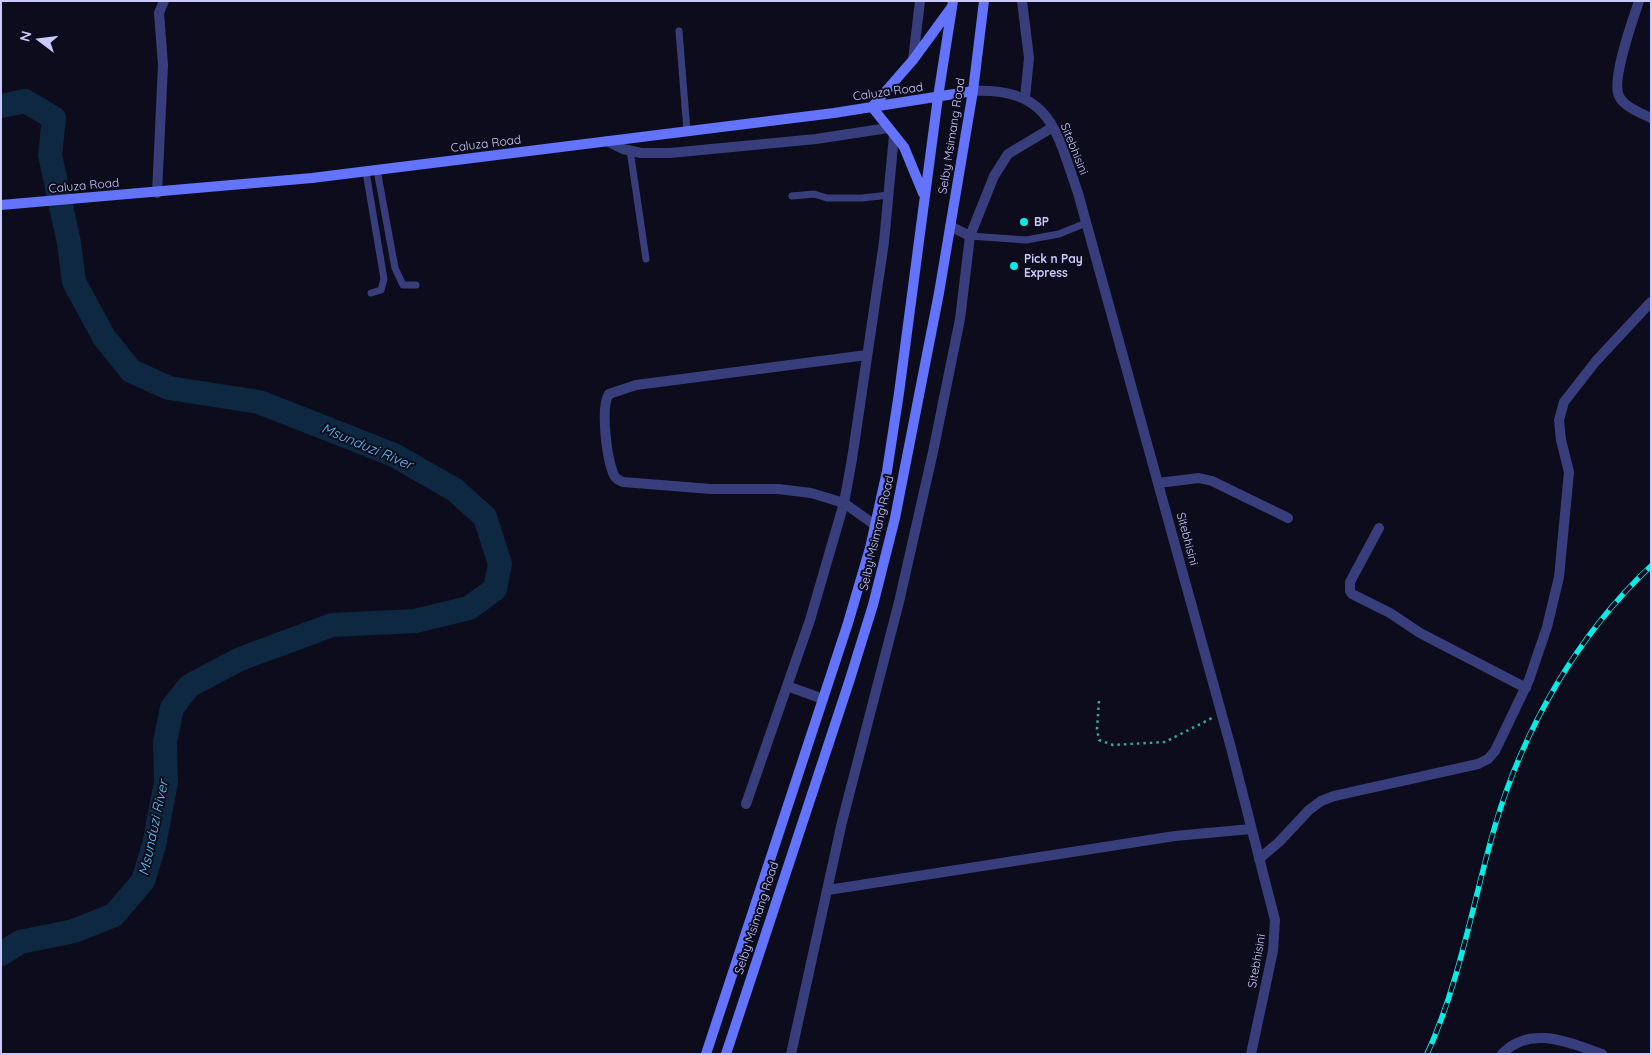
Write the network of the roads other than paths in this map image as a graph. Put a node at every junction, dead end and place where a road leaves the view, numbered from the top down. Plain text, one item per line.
1 (164, 1) edge
2 (920, 1) edge
3 (984, 1) edge
4 (1022, 1) edge
5 (1639, 1) edge
6 (953, 4) edge
7 (679, 31) dead end
8 (912, 60) junction
9 (973, 91) junction
10 (938, 97) junction
11 (1025, 98) junction
12 (872, 107) junction
13 (1651, 118) edge
14 (1053, 126) junction
15 (687, 131) junction
16 (891, 132) junction
17 (606, 141) junction
18 (630, 150) junction
19 (378, 170) junction
20 (366, 172) junction
21 (157, 193) junction
22 (889, 195) junction
23 (792, 196) dead end
24 (924, 196) junction
25 (1, 205) edge
26 (1086, 223) junction
27 (950, 226) junction
28 (970, 236) junction
29 (646, 259) dead end
30 (416, 285) dead end
31 (371, 293) dead end
32 (1651, 302) edge
33 (867, 355) junction
34 (1158, 483) junction
35 (844, 503) junction
36 (1288, 518) dead end
37 (875, 525) junction
38 (1379, 528) dead end
39 (787, 686) junction
40 (1526, 688) junction
41 (823, 698) junction
42 (746, 804) dead end
43 (1251, 829) junction
44 (1259, 859) junction
45 (828, 890) junction
46 (706, 1054) edge
47 (726, 1054) edge
48 (791, 1054) edge
49 (1251, 1054) edge
50 (1502, 1054) edge
51 (1602, 1054) edge

1 - 21 street
2 - 8 street
3 - 9 main road, Selby Msimang Road
4 - 11 street
5 - 13 street
6 - 8 main road
6 - 10 main road, Selby Msimang Road
7 - 15 lane
8 - 12 main road
9 - 10 main road, Caluza Road
9 - 11 street, Sitebhisini
9 - 27 main road, Selby Msimang Road
10 - 12 main road, Caluza Road
10 - 24 main road, Selby Msimang Road
11 - 14 street, Sitebhisini
12 - 15 main road, Caluza Road
12 - 16 main road
14 - 26 street, Sitebhisini
14 - 28 street
15 - 17 main road, Caluza Road
16 - 18 street
16 - 22 street
16 - 24 main road
17 - 18 street
17 - 19 main road, Caluza Road
18 - 29 lane
19 - 20 main road, Caluza Road
19 - 30 lane
20 - 21 main road, Caluza Road
20 - 31 lane
21 - 25 main road, Caluza Road
22 - 23 lane
22 - 33 street
24 - 37 main road, Selby Msimang Road
26 - 28 lane
26 - 34 street, Sitebhisini
27 - 28 street
27 - 47 main road, Selby Msimang Road
28 - 45 street
32 - 40 street
33 - 35 street
33 - 35 street
34 - 36 street
34 - 43 street, Sitebhisini
35 - 37 street
35 - 39 street
37 - 41 main road, Selby Msimang Road
38 - 40 street
39 - 41 street
39 - 42 street
40 - 44 street
41 - 46 main road, Selby Msimang Road
43 - 44 street, Sitebhisini
43 - 45 street
44 - 49 street, Sitebhisini
45 - 48 street
50 - 51 street

